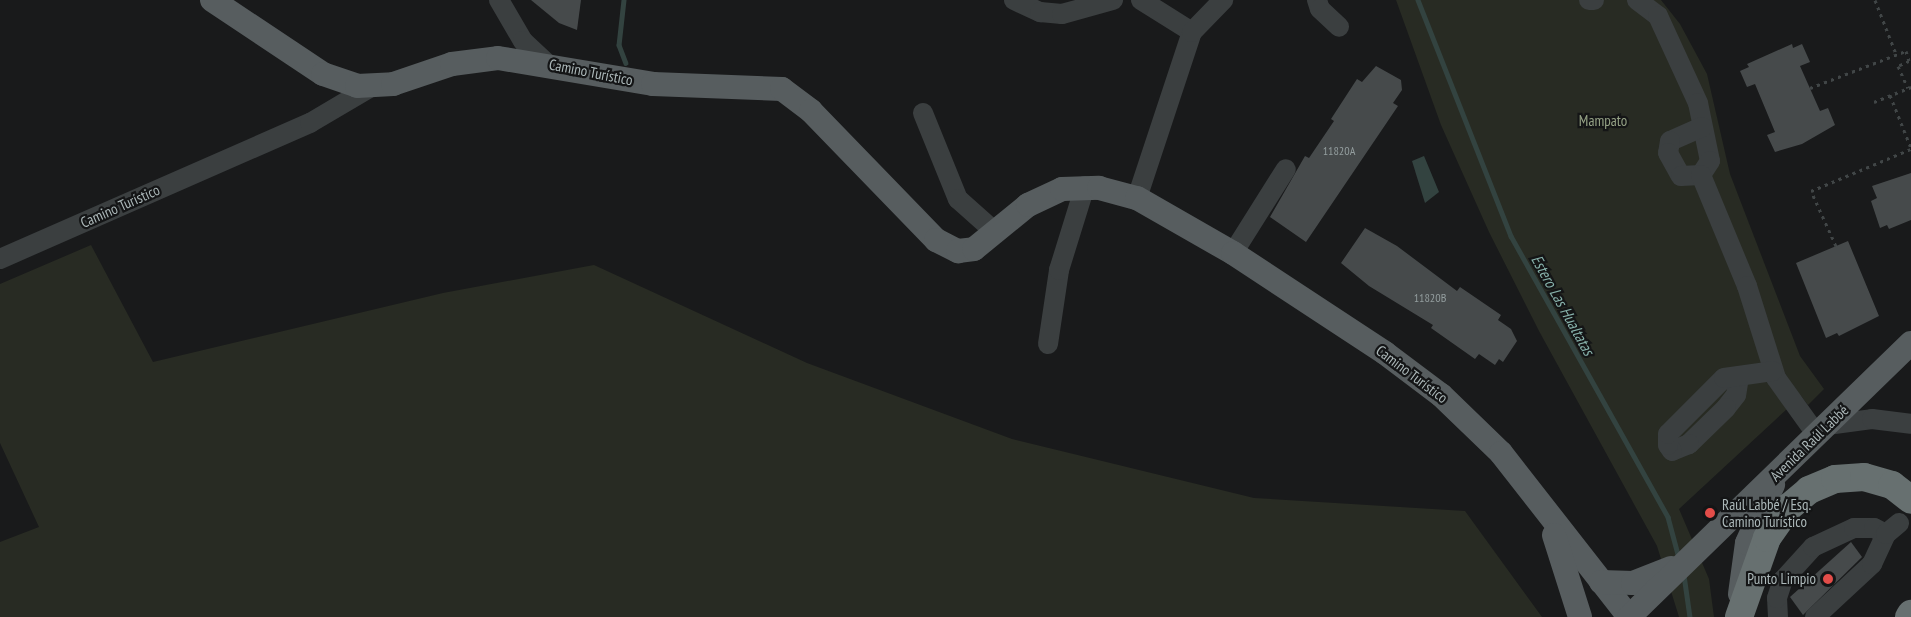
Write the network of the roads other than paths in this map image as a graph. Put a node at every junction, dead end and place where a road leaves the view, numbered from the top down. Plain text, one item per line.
1 (212, 0) edge
2 (499, 0) edge
3 (1014, 0) edge
4 (1113, 0) edge
5 (1141, 0) edge
6 (1222, 0) edge
7 (1317, 0) edge
8 (1589, 0) edge
9 (1594, 0) edge
10 (1637, 0) edge
11 (1339, 27) dead end
12 (1192, 32) junction
13 (517, 50) junction
14 (371, 87) junction
15 (923, 113) dead end
16 (1702, 127) junction
17 (1286, 169) dead end
18 (1701, 175) junction
19 (1085, 186) junction
20 (1137, 198) junction
21 (995, 232) junction
22 (1233, 253) junction
23 (0, 259) edge
24 (1911, 343) edge
25 (1048, 344) dead end
26 (1773, 371) junction
27 (1739, 377) dead end
28 (1911, 423) edge
29 (1822, 430) junction
30 (1779, 472) junction
31 (1543, 512) junction
32 (1899, 519) edge
33 (1601, 582) junction
34 (1655, 584) junction
35 (1580, 617) edge
36 (1629, 617) edge
37 (1738, 617) edge
38 (1778, 617) edge
39 (1815, 617) edge

1 - 14 main road
2 - 13 street
3 - 4 street
5 - 12 street
6 - 12 street
7 - 11 street
8 - 9 street
10 - 16 street
12 - 20 street
13 - 14 main road, Camino Turístico
13 - 21 main road, Camino Turístico
14 - 23 street, Camino Turístico
15 - 21 street
16 - 18 street
16 - 18 street
17 - 22 street
18 - 26 street
19 - 20 main road, Camino Turístico
19 - 21 main road, Camino Turístico
19 - 25 street
20 - 22 main road, Camino Turístico
22 - 31 main road, Camino Turístico
24 - 29 main road, Avenida Raúl Labbé
26 - 27 street
26 - 29 street
28 - 29 street
29 - 30 main road, Avenida Raúl Labbé
30 - 34 main road, Avenida Raúl Labbé
30 - 37 main road
31 - 33 main road, Camino Turístico
31 - 35 main road
32 - 37 highway
32 - 38 street
32 - 39 street
33 - 34 main road
33 - 36 main road, Camino Turístico
34 - 36 main road, Avenida Raúl Labbé

